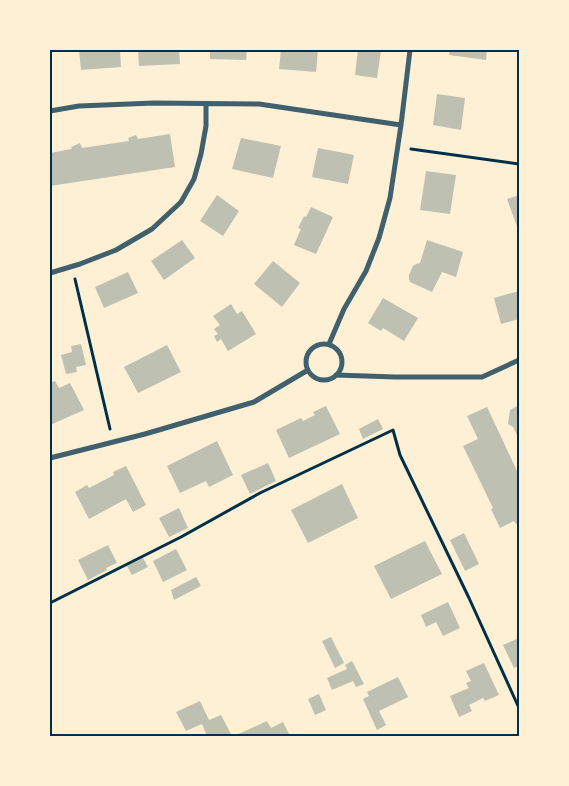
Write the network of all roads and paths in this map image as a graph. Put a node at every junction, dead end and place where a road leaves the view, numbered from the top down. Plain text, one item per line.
1 (410, 50) edge
2 (206, 104) junction
3 (50, 111) edge
4 (401, 125) junction
5 (398, 148) junction
6 (519, 164) edge
7 (72, 267) junction
8 (50, 273) edge
9 (328, 344) junction
10 (519, 360) edge
11 (308, 370) junction
12 (336, 375) junction
13 (113, 442) junction
14 (50, 458) edge
15 (50, 603) edge
16 (519, 708) edge

1 - 4 street
2 - 3 street
2 - 4 street
2 - 7 street
4 - 5 street
5 - 6 path
5 - 9 street
7 - 8 street
7 - 13 path
9 - 11 street
9 - 12 street
10 - 12 street
11 - 12 street
11 - 13 street
13 - 14 street
15 - 16 path

